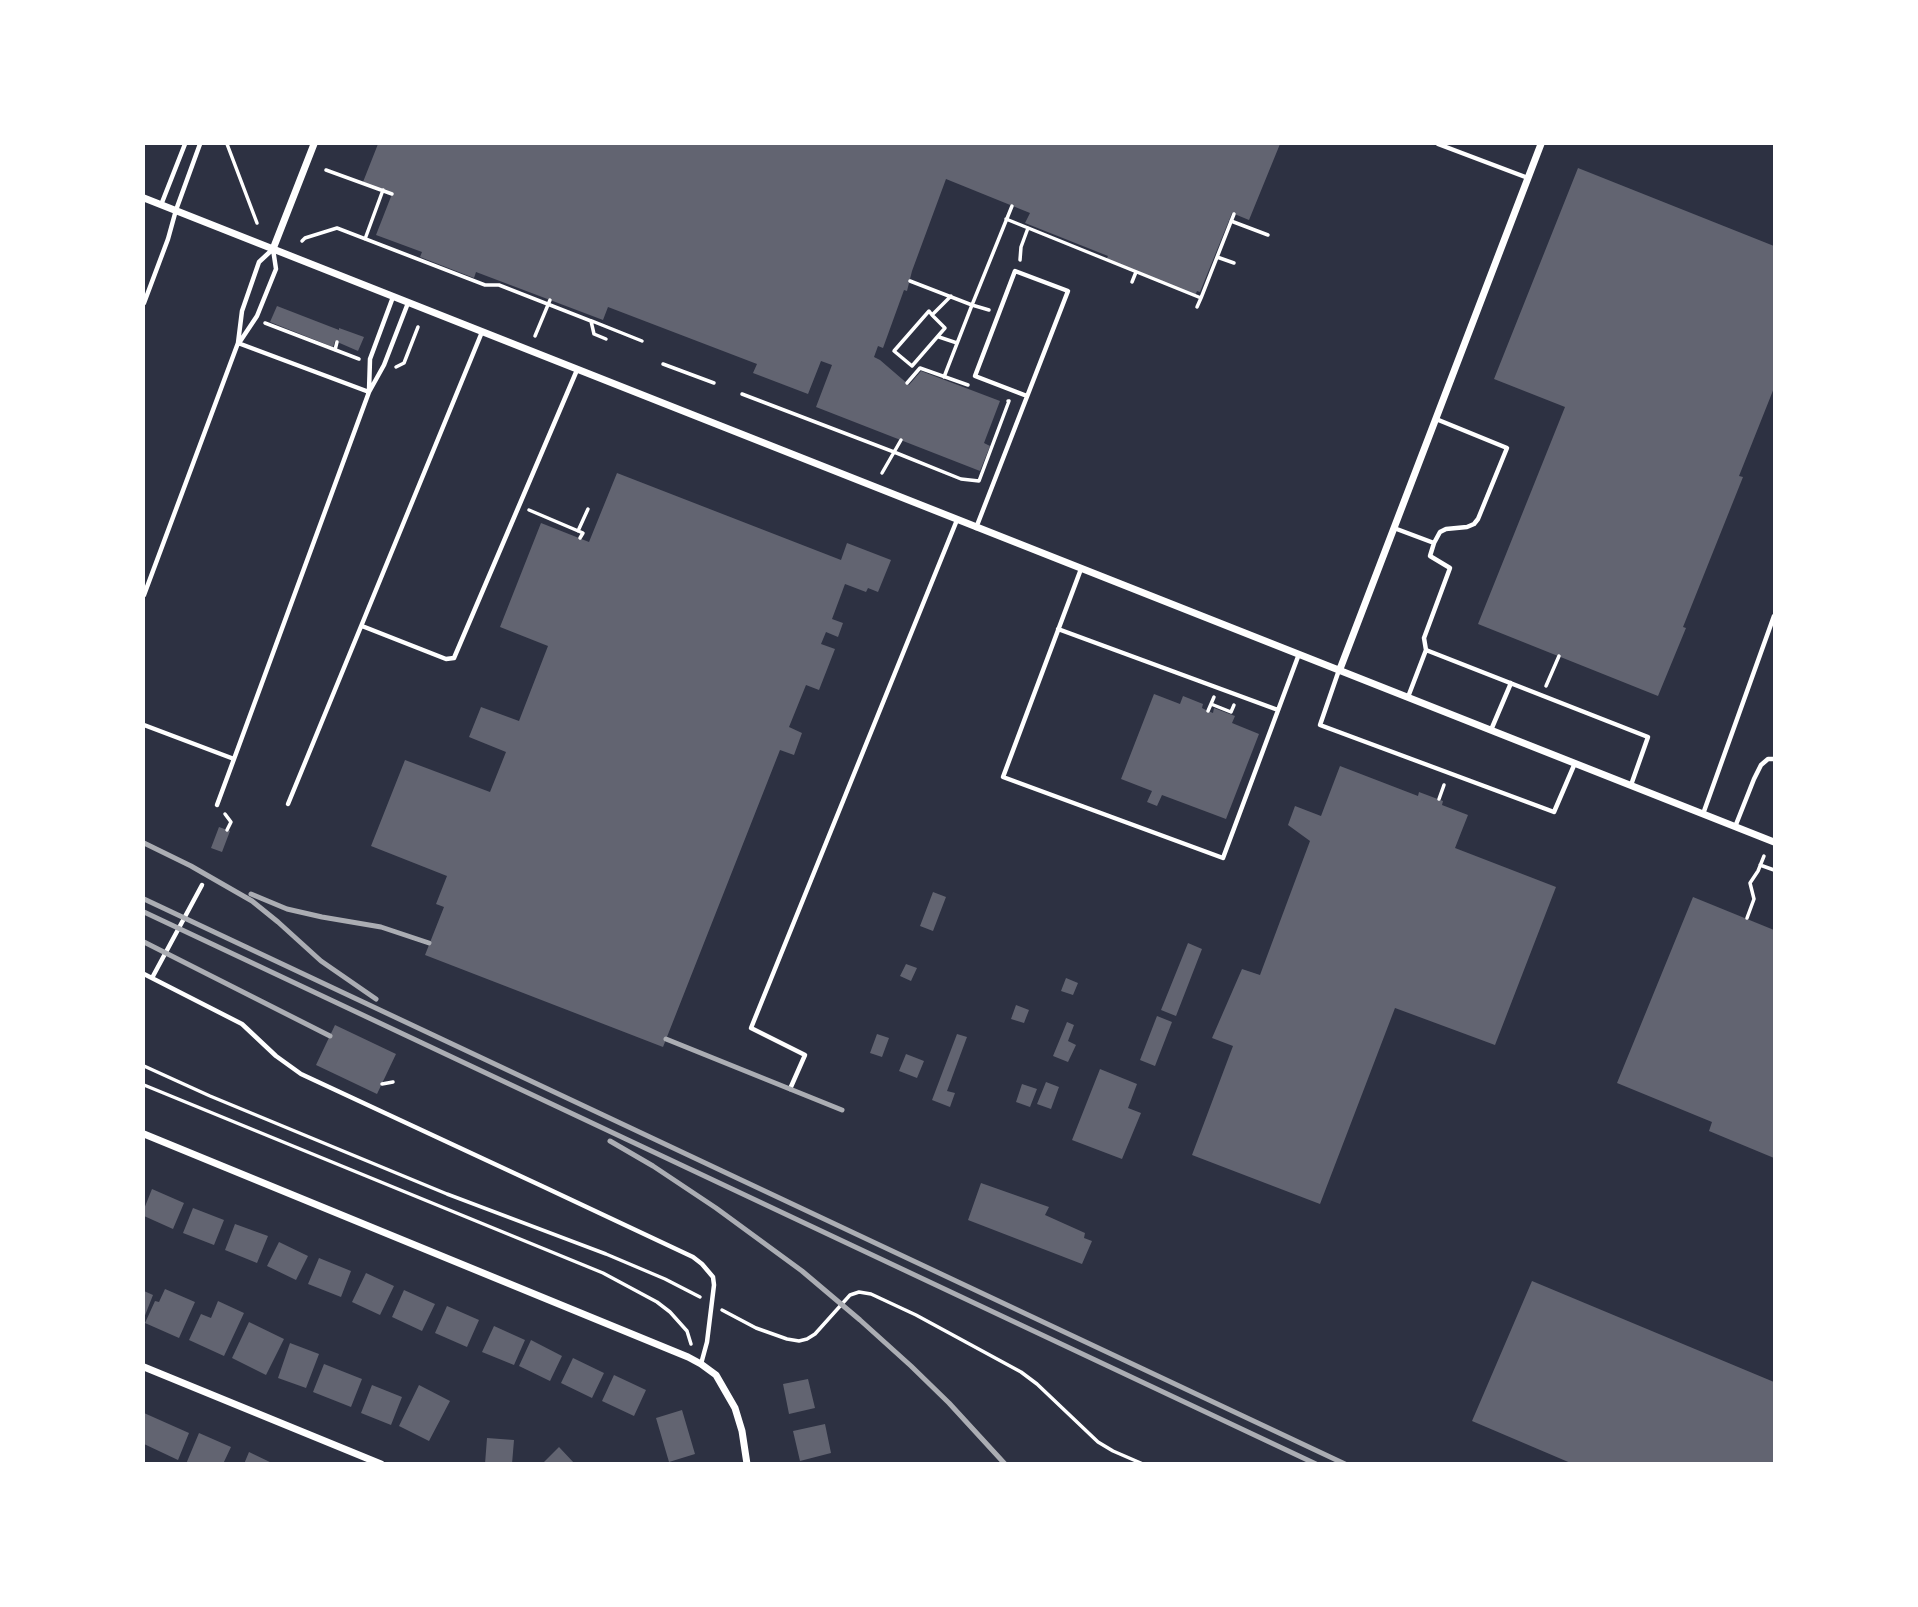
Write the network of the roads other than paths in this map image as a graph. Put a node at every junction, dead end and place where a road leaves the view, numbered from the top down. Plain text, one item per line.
1 (185, 144) edge
2 (200, 144) edge
3 (314, 144) edge
4 (1438, 144) edge
5 (1541, 144) edge
6 (1528, 178) junction
7 (144, 198) edge
8 (161, 205) junction
9 (176, 210) junction
10 (273, 249) junction
11 (393, 297) junction
12 (144, 303) edge
13 (408, 303) junction
14 (482, 332) junction
15 (238, 344) junction
16 (577, 370) junction
17 (369, 392) junction
18 (1027, 396) junction
19 (1436, 419) junction
20 (957, 520) junction
21 (976, 528) junction
22 (1394, 528) junction
23 (1434, 543) junction
24 (1080, 569) junction
25 (144, 594) edge
26 (1774, 617) edge
27 (362, 626) junction
28 (1058, 629) junction
29 (1426, 650) junction
30 (1299, 654) junction
31 (1340, 669) junction
32 (1511, 683) junction
33 (1408, 697) junction
34 (1278, 710) junction
35 (144, 725) edge
36 (1491, 730) junction
37 (234, 759) junction
38 (1774, 759) edge
39 (1575, 763) junction
40 (1631, 785) junction
41 (288, 804) dead end
42 (217, 805) dead end
43 (1702, 814) junction
44 (1735, 827) junction
45 (1774, 842) edge
46 (202, 885) dead end
47 (144, 974) edge
48 (152, 978) junction
49 (790, 1089) dead end
50 (144, 1134) edge
51 (701, 1364) junction
52 (144, 1367) edge
53 (381, 1464) edge
54 (747, 1464) edge

1 - 8 lane
2 - 9 lane
3 - 10 street
4 - 6 lane
5 - 6 street
6 - 19 street
7 - 8 street
8 - 9 street
9 - 10 street
9 - 12 lane
10 - 11 street
10 - 15 lane
10 - 15 lane
11 - 13 street
11 - 17 lane
13 - 14 street
13 - 17 lane
14 - 16 street
14 - 27 lane
15 - 17 lane
15 - 25 lane
16 - 20 street
16 - 27 lane
17 - 37 lane
18 - 18 lane
18 - 21 lane
19 - 22 street
19 - 23 lane
20 - 21 street
20 - 49 lane
21 - 24 street
22 - 23 lane
22 - 31 street
23 - 29 lane
24 - 28 lane
24 - 30 street
26 - 43 lane
27 - 41 lane
28 - 34 lane
28 - 34 lane
29 - 32 lane
29 - 33 lane
30 - 31 street
30 - 34 lane
31 - 33 street
31 - 39 lane
32 - 36 lane
32 - 40 lane
33 - 36 street
35 - 37 lane
36 - 39 street
37 - 42 lane
38 - 44 lane
39 - 40 street
40 - 43 street
43 - 44 street
44 - 45 street
46 - 48 lane
47 - 48 lane
48 - 51 lane
50 - 51 street
51 - 54 street
52 - 53 street

